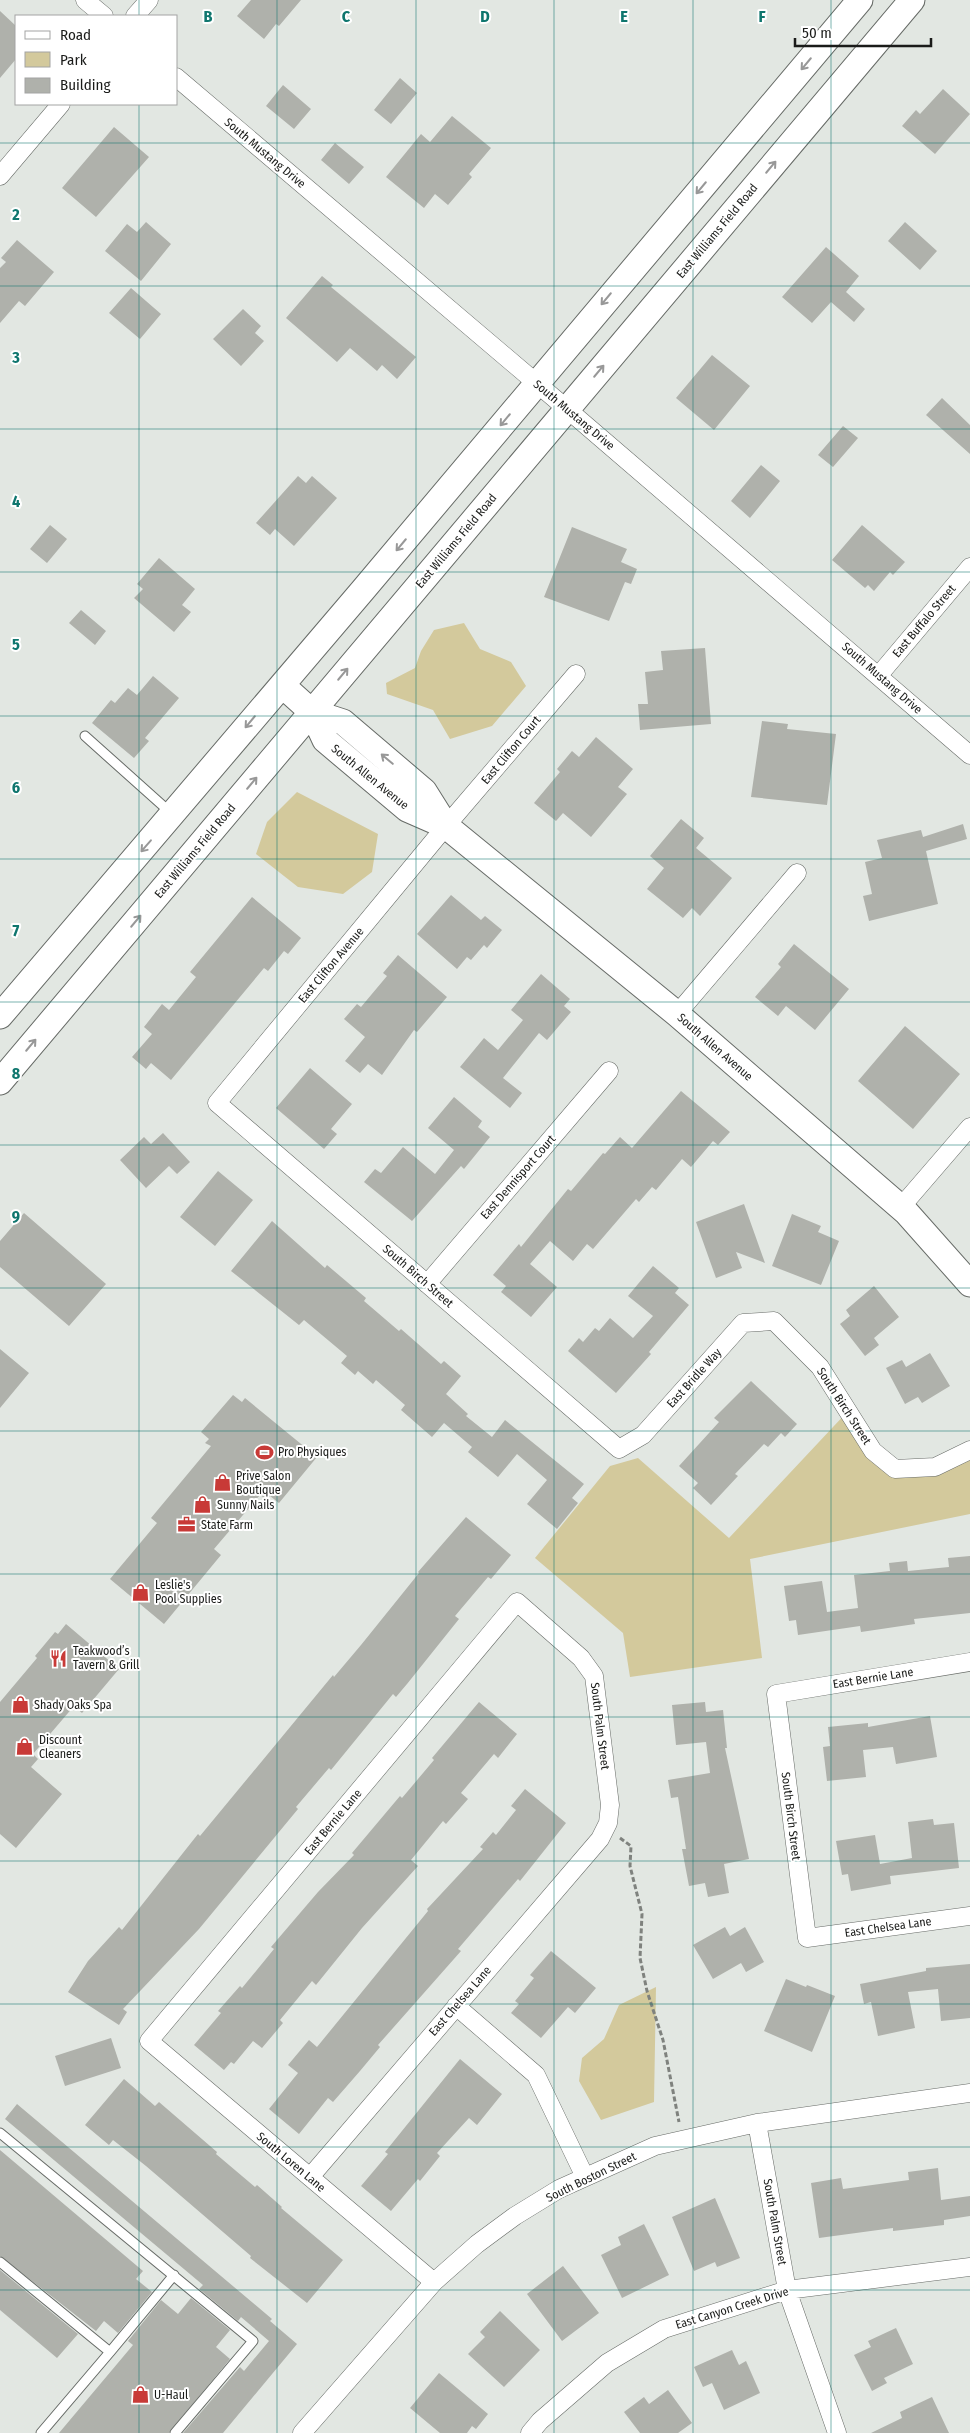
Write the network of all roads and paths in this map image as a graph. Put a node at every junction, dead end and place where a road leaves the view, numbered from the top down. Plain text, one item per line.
1 (85, 0) edge
2 (149, 0) edge
3 (860, 0) edge
4 (912, 0) edge
5 (103, 15) edge
6 (137, 15) edge
7 (178, 80) edge
8 (60, 105) edge
9 (0, 176) edge
10 (536, 383) junction
11 (567, 409) junction
12 (970, 568) edge
13 (576, 674) dead end
14 (879, 675) junction
15 (282, 685) junction
16 (312, 712) junction
17 (85, 736) dead end
18 (970, 755) edge
19 (173, 815) junction
20 (446, 826) junction
21 (797, 873) dead end
22 (677, 1014) junction
23 (0, 1016) edge
24 (609, 1071) dead end
25 (0, 1082) edge
26 (217, 1103) joint
27 (970, 1127) edge
28 (901, 1207) junction
29 (427, 1284) junction
30 (970, 1284) edge
31 (774, 1321) joint
32 (619, 1449) joint
33 (970, 1450) edge
34 (516, 1602) joint
35 (970, 1662) edge
36 (776, 1694) joint
37 (607, 1825) junction
38 (970, 1916) edge
39 (807, 1938) joint
40 (456, 2006) junction
41 (149, 2041) joint
42 (970, 2093) edge
43 (757, 2123) junction
44 (0, 2133) edge
45 (682, 2140) junction
46 (310, 2177) junction
47 (585, 2177) junction
48 (0, 2262) edge
49 (970, 2267) edge
50 (174, 2275) junction
51 (434, 2282) junction
52 (787, 2290) junction
53 (110, 2352) junction
54 (41, 2433) edge
55 (175, 2433) edge
56 (302, 2433) edge
57 (530, 2433) edge
58 (837, 2433) edge

1 - 5 street
2 - 6 street
3 -> 10 main road
11 -> 4 main road, East Williams Field Road
7 - 10 street, South Mustang Drive
8 - 9 street
10 - 11 street, South Mustang Drive
10 -> 15 main road
11 - 14 street, South Mustang Drive
16 -> 11 main road, East Williams Field Road
12 - 14 street, East Buffalo Street
13 - 20 street, East Clifton Court
14 - 18 street, South Mustang Drive
15 - 16 main road, South Allen Avenue
15 -> 19 main road
16 - 20 main road, South Allen Avenue
25 -> 16 main road, East Williams Field Road
17 - 19 lane
19 -> 23 main road
20 - 22 main road, South Allen Avenue
20 - 26 street, East Clifton Avenue
21 - 22 street
22 - 28 main road, South Allen Avenue
24 - 29 street, East Dennisport Court
26 - 29 street, South Birch Street
27 - 28 street
28 - 30 main road, South Allen Avenue
29 - 32 street, South Birch Street
31 - 32 street, East Bridle Way
31 - 33 street, South Birch Street
34 - 37 street, South Palm Street
34 - 41 street, East Bernie Lane
35 - 36 street, East Bernie Lane
36 - 39 street, South Birch Street
37 - 40 street, East Chelsea Lane
37 - 45 path
38 - 39 street, East Chelsea Lane
40 - 46 street, East Chelsea Lane
40 - 47 street
41 - 46 street, South Loren Lane
42 - 43 street, South Boston Street
43 - 45 street, South Boston Street
43 - 52 street, South Palm Street
44 - 50 lane
45 - 47 street, South Boston Street
46 - 51 street, South Loren Lane
47 - 51 street, South Boston Street
48 - 53 lane
49 - 52 street, East Canyon Creek Drive
50 - 53 lane
50 - 55 lane
51 - 56 street, South Boston Street
52 - 57 street, East Canyon Creek Drive
52 - 58 street, South Palm Street
53 - 54 lane

